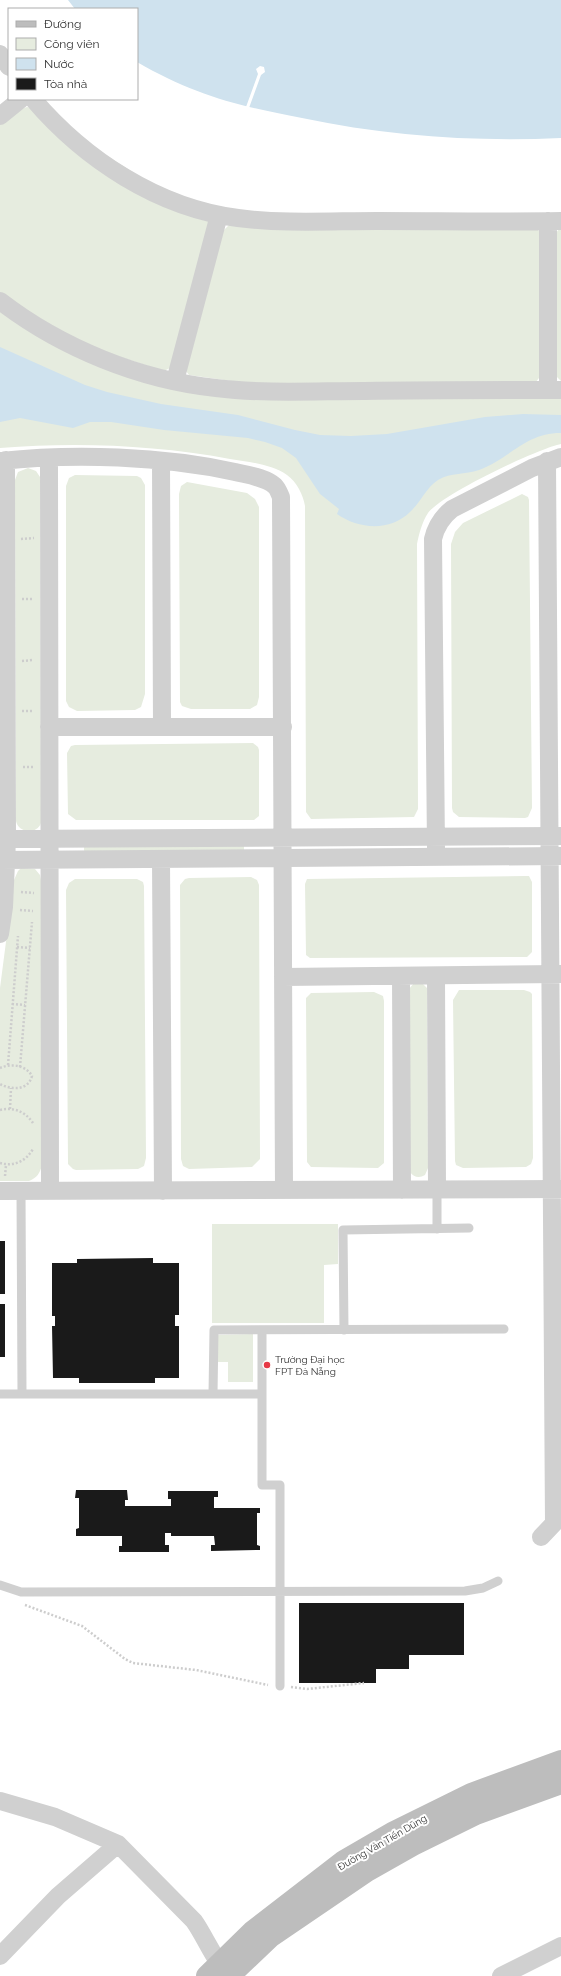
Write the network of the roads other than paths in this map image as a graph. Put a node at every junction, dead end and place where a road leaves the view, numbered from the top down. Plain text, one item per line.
1 (0, 54) edge
2 (8, 66) edge
3 (20, 100) edge
4 (34, 100) edge
5 (0, 116) edge
6 (219, 215) junction
7 (554, 221) edge
8 (0, 302) edge
9 (175, 381) junction
10 (554, 390) edge
11 (49, 458) junction
12 (554, 459) edge
13 (3, 460) edge
14 (162, 462) junction
15 (555, 720) edge
16 (42, 722) junction
17 (162, 727) junction
18 (283, 727) junction
19 (555, 836) edge
20 (436, 837) junction
21 (283, 838) junction
22 (4, 839) edge
23 (49, 839) junction
24 (555, 856) edge
25 (283, 858) junction
26 (436, 858) junction
27 (161, 859) junction
28 (3, 860) edge
29 (49, 860) junction
30 (0, 934) edge
31 (556, 974) edge
32 (401, 976) junction
33 (436, 976) junction
34 (283, 977) junction
35 (2, 1186) edge
36 (556, 1189) edge
37 (284, 1190) junction
38 (402, 1190) junction
39 (437, 1190) junction
40 (21, 1191) junction
41 (50, 1191) junction
42 (164, 1191) junction
43 (469, 1228) dead end
44 (437, 1229) junction
45 (504, 1329) dead end
46 (262, 1330) junction
47 (344, 1330) junction
48 (0, 1394) edge
49 (22, 1394) junction
50 (213, 1394) junction
51 (262, 1394) junction
52 (558, 1520) edge
53 (541, 1537) dead end
54 (498, 1581) dead end
55 (0, 1585) edge
56 (280, 1591) junction
57 (280, 1686) road end
58 (561, 1761) edge
59 (561, 1783) edge
60 (0, 1801) edge
61 (118, 1844) junction
62 (561, 1946) edge
63 (0, 1956) edge
64 (223, 1973) edge
65 (501, 1976) edge

1 - 2 street
3 - 5 street
4 - 6 street
6 - 7 street
6 - 9 street
7 - 10 street
8 - 9 street
9 - 10 street
11 - 13 street
11 - 14 street
11 - 16 street
12 - 15 street
12 - 20 street
13 - 22 street
14 - 17 street
14 - 18 street
15 - 19 street
16 - 17 street
16 - 23 street
17 - 18 street
18 - 21 street
19 - 20 street
19 - 24 street
20 - 21 street
20 - 26 street
21 - 23 street
21 - 25 street
22 - 23 street
22 - 28 street
23 - 29 street
24 - 26 street
24 - 31 street
25 - 26 street
25 - 27 street
25 - 34 street
27 - 29 street
27 - 42 street
28 - 29 street
28 - 30 street
29 - 41 street
31 - 33 street
31 - 36 street
32 - 33 street
32 - 34 street
32 - 38 street
33 - 39 street
34 - 37 street
35 - 40 street
36 - 39 street
36 - 52 street
37 - 38 street
37 - 42 street
38 - 39 street
39 - 44 lane
40 - 41 street
40 - 49 lane
41 - 42 street
43 - 44 lane
44 - 47 lane
45 - 47 lane
46 - 47 lane
46 - 50 lane
46 - 51 lane
48 - 49 lane
49 - 50 lane
50 - 51 lane
51 - 56 lane
52 - 53 street
54 - 56 lane
55 - 56 lane
56 - 57 lane
58 - 64 street, Đường Văn Tiến Dũng
59 - 64 street, Đường Văn Tiến Dũng
60 - 61 street
61 - 63 street
61 - 64 street
62 - 65 street

